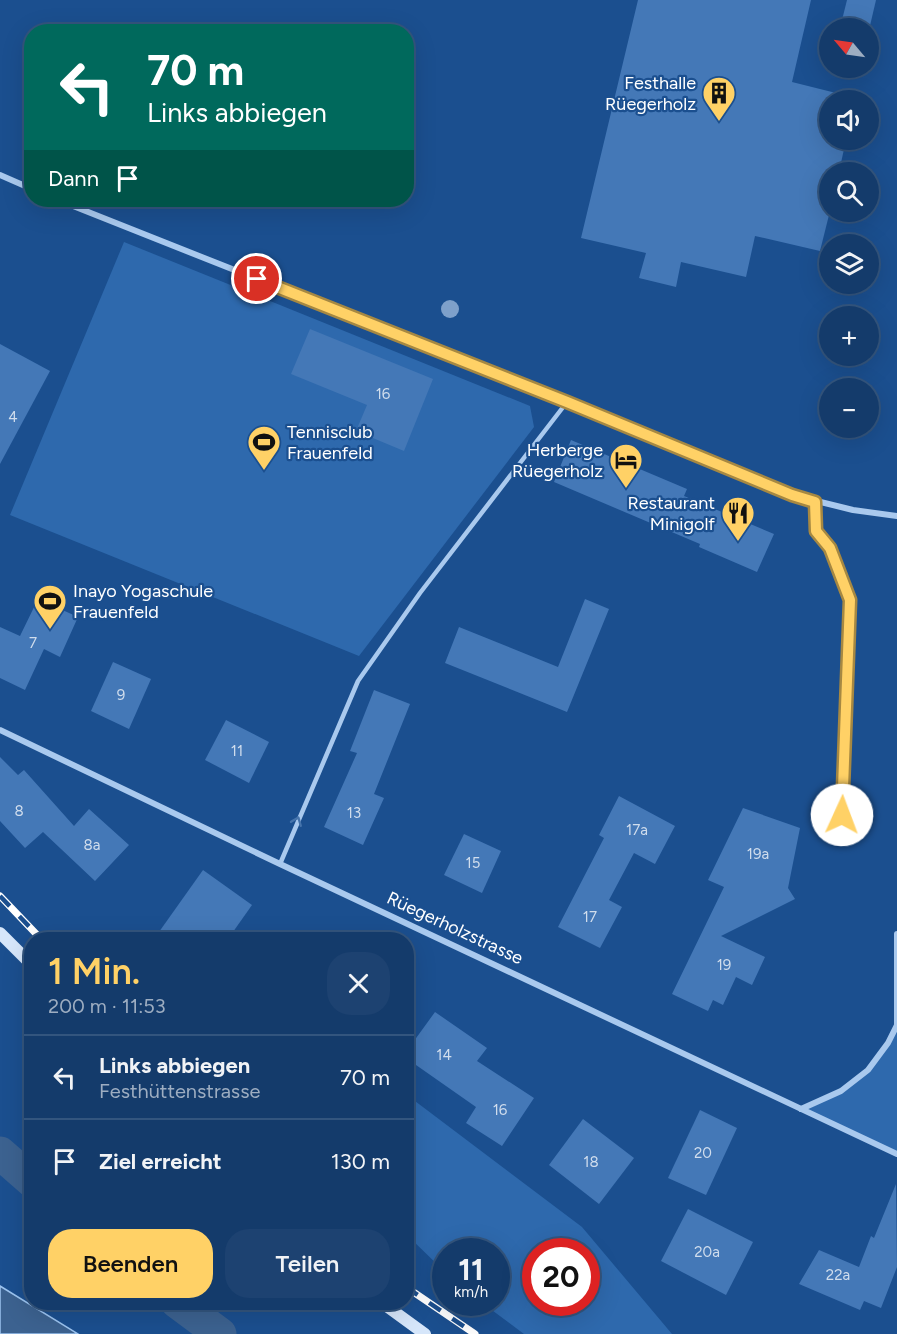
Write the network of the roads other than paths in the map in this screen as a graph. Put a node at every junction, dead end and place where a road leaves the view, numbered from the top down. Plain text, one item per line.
1 (0, 175) edge
2 (24, 186) edge
3 (76, 207) edge
4 (567, 402) junction
5 (815, 502) junction
6 (897, 516) edge
7 (0, 730) edge
8 (842, 815) dead end
9 (280, 864) junction
10 (0, 933) edge
11 (897, 934) edge
12 (24, 957) edge
13 (801, 1109) junction
14 (897, 1154) edge
15 (392, 1310) edge
16 (425, 1334) edge

1 - 2 street
3 - 4 street
4 - 5 street
9 -> 4 lane
5 - 6 street
5 - 8 lane
7 - 9 street, Rüegerholzstrasse
9 - 13 street, Rüegerholzstrasse
10 - 12 main road
11 - 13 street
13 - 14 street, Rüegerholzstrasse
15 - 16 main road

